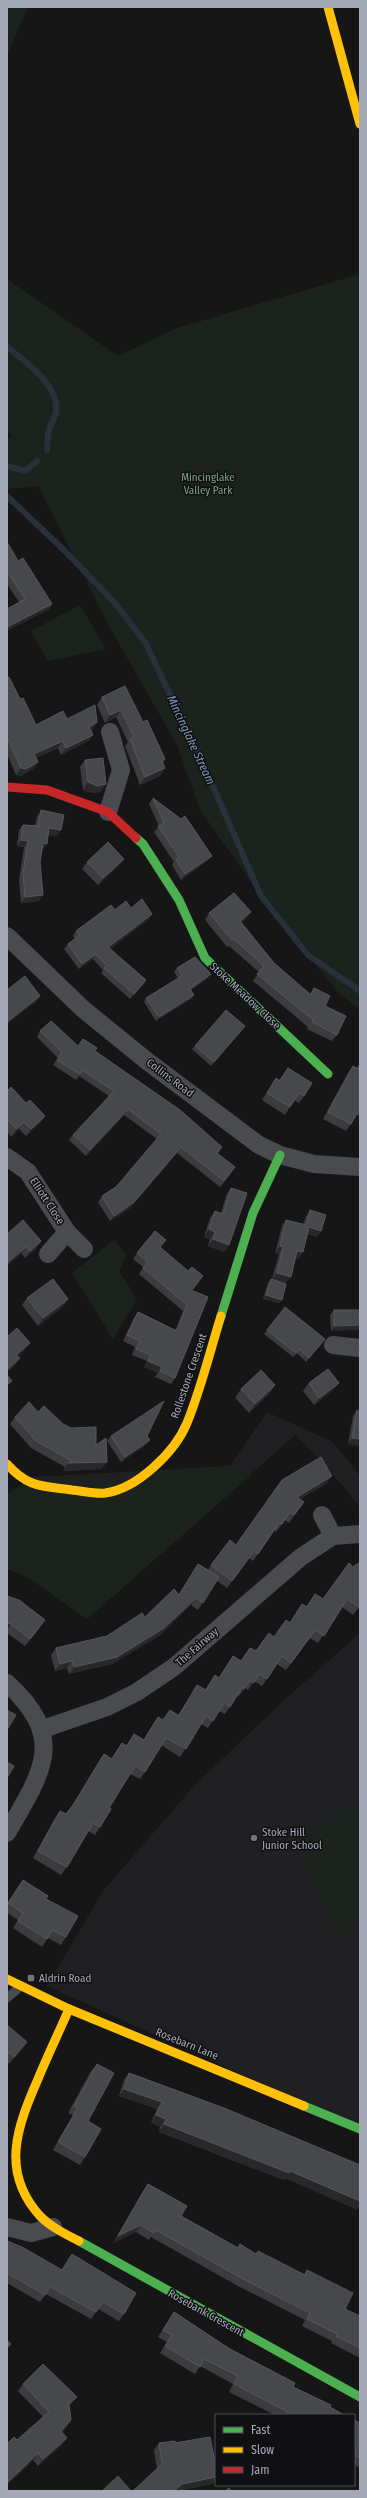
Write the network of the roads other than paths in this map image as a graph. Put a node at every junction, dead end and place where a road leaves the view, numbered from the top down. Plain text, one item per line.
1 (328, 7) edge
2 (360, 124) edge
3 (110, 732) dead end
4 (7, 787) edge
5 (108, 812) junction
6 (7, 936) edge
7 (328, 1074) dead end
8 (280, 1155) junction
9 (7, 1157) edge
10 (360, 1167) edge
11 (67, 1232) junction
12 (84, 1249) dead end
13 (48, 1254) dead end
14 (333, 1345) dead end
15 (360, 1348) edge
16 (7, 1464) edge
17 (322, 1515) dead end
18 (360, 1534) edge
19 (333, 1536) junction
20 (7, 1683) edge
21 (43, 1729) junction
22 (7, 1832) edge
23 (7, 1979) edge
24 (22, 1985) junction
25 (7, 1998) edge
26 (69, 2009) junction
27 (13, 2125) edge
28 (360, 2129) edge
29 (7, 2227) edge
30 (53, 2227) junction
31 (360, 2397) edge

1 - 2 street
3 - 5 street
4 - 5 street, Stoke Meadow Close
5 - 7 street, Stoke Meadow Close
6 - 8 street, Collins Road
8 - 10 street, Collins Road
8 - 16 street, Rollestone Crescent
9 - 11 street, Elliott Close
11 - 12 street, Elliott Close
11 - 13 street, Elliott Close
14 - 15 street
17 - 19 street
18 - 19 street, The Fairway
19 - 21 street, The Fairway
20 - 21 street
21 - 22 street
23 - 24 street, Rosebarn Lane
24 - 25 lane
24 - 26 street, Rosebarn Lane
26 - 27 street, Rosebank Crescent
26 - 28 street, Rosebarn Lane
27 - 30 street, Rosebank Crescent
29 - 30 street
30 - 31 street, Rosebank Crescent

